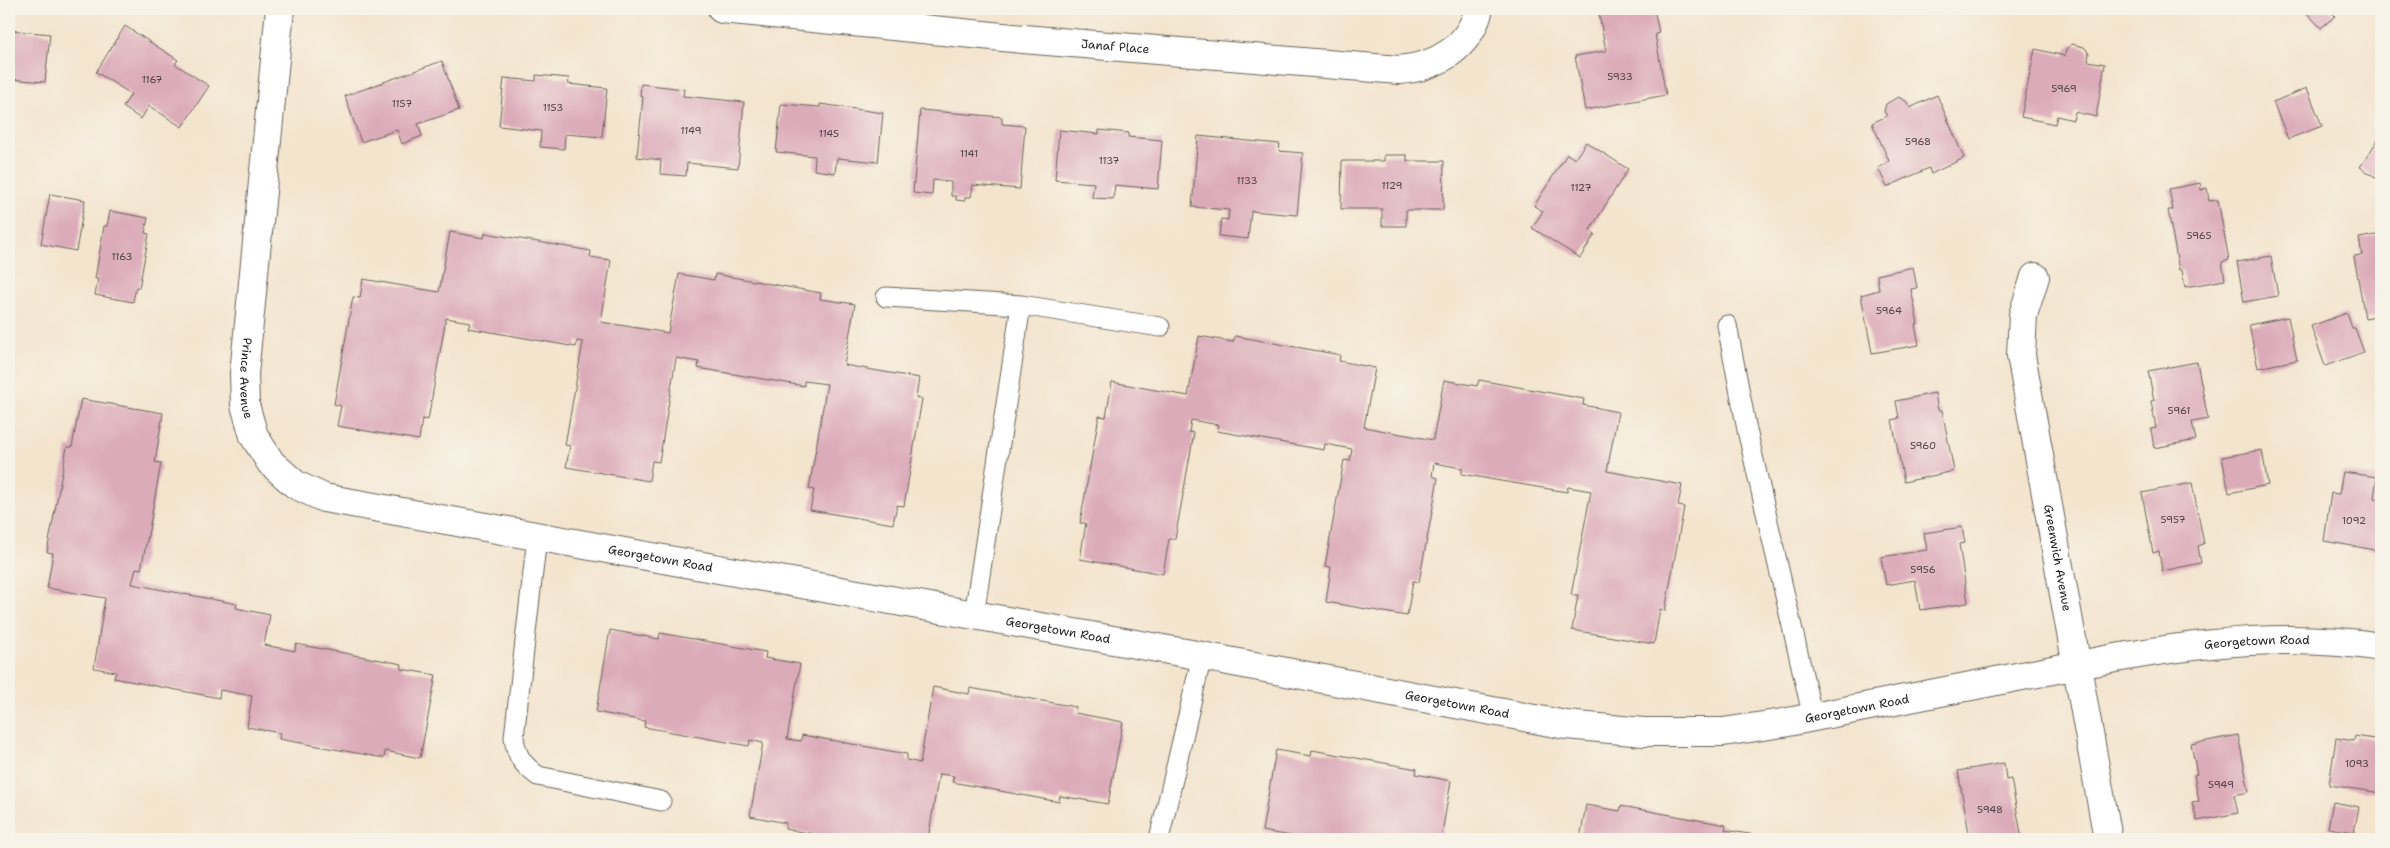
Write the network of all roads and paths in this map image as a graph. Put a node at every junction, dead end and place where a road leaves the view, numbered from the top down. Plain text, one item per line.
1 (280, 9) edge
2 (722, 9) edge
3 (1479, 9) edge
4 (2035, 277) dead end
5 (886, 297) dead end
6 (1021, 305) junction
7 (1727, 325) dead end
8 (1160, 327) dead end
9 (537, 537) junction
10 (974, 615) junction
11 (2381, 646) edge
12 (1202, 656) junction
13 (2076, 666) junction
14 (1813, 718) junction
15 (661, 801) dead end
16 (1159, 839) edge
17 (2108, 839) edge

1 - 9 street, Prince Avenue
2 - 3 street, Janaf Place
4 - 13 street, Greenwich Avenue
5 - 6 lane
6 - 8 lane
6 - 10 lane
7 - 14 lane
9 - 10 street, Georgetown Road
9 - 15 lane
10 - 12 street, Georgetown Road
11 - 13 street, Georgetown Road
12 - 14 street, Georgetown Road
12 - 16 lane
13 - 14 street, Georgetown Road
13 - 17 street, Greenwich Avenue

